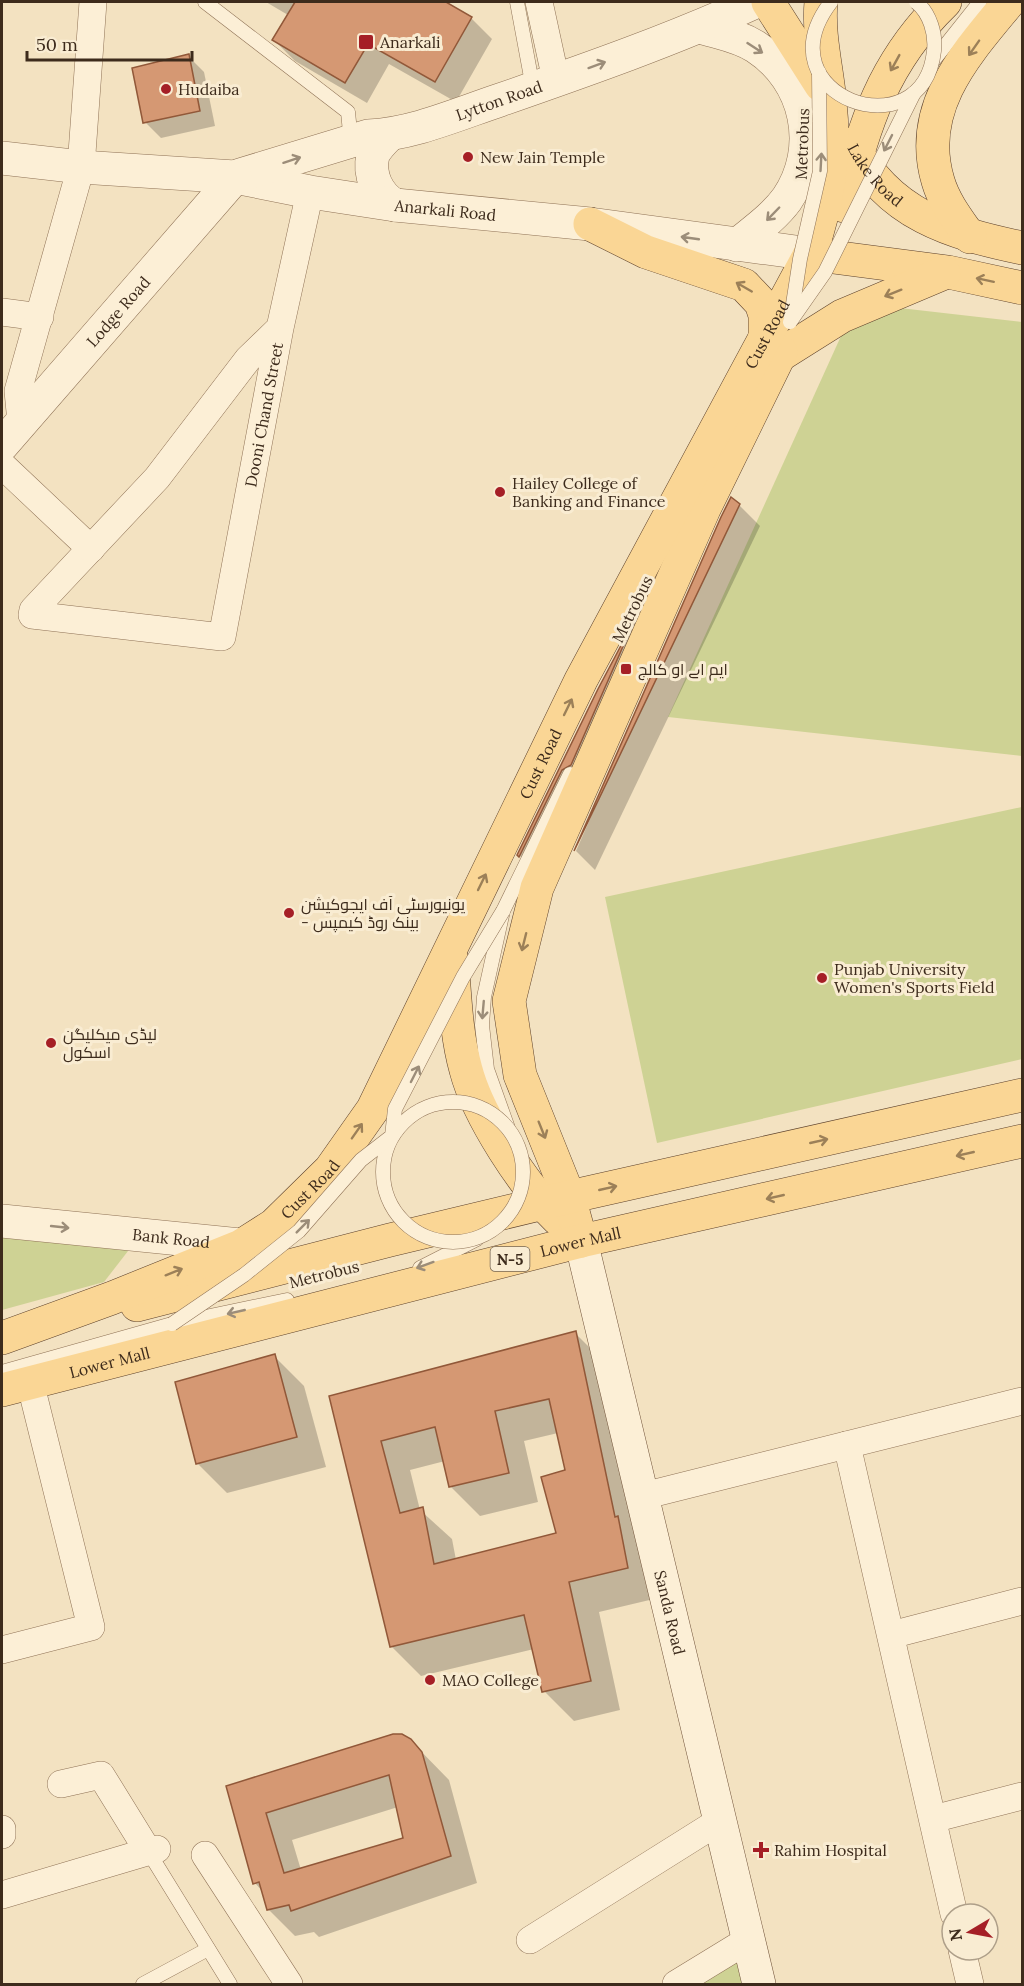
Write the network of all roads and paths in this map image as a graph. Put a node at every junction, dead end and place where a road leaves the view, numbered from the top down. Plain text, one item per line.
1 (93, 2) edge
2 (205, 2) edge
3 (517, 2) edge
4 (539, 2) edge
5 (755, 2) edge
6 (768, 2) edge
7 (821, 2) edge
8 (831, 2) edge
9 (916, 2) edge
10 (945, 2) edge
11 (980, 2) edge
12 (1009, 2) edge
13 (700, 27) junction
14 (933, 61) junction
15 (544, 84) junction
16 (824, 86) junction
17 (915, 91) junction
18 (388, 136) junction
19 (351, 141) junction
20 (858, 155) junction
21 (2, 158) edge
22 (81, 167) junction
23 (235, 177) junction
24 (310, 192) junction
25 (395, 205) junction
26 (590, 224) junction
27 (970, 237) junction
28 (737, 245) junction
29 (1023, 249) edge
30 (820, 256) junction
31 (948, 272) junction
32 (1023, 288) edge
33 (2, 312) edge
34 (40, 317) junction
35 (280, 328) junction
36 (778, 338) junction
37 (11, 433) edge
38 (2, 465) edge
39 (91, 549) junction
40 (585, 743) dead end
41 (574, 764) dead end
42 (503, 911) junction
43 (451, 946) junction
44 (1023, 1095) edge
45 (508, 1128) junction
46 (392, 1136) junction
47 (1023, 1141) edge
48 (556, 1201) junction
49 (2, 1221) edge
50 (477, 1239) junction
51 (581, 1241) junction
52 (241, 1246) junction
53 (341, 1254) junction
54 (405, 1271) dead end
55 (302, 1296) dead end
56 (172, 1324) junction
57 (2, 1339) edge
58 (11, 1381) edge
59 (1023, 1401) edge
60 (847, 1445) junction
61 (643, 1496) junction
62 (1023, 1601) edge
63 (891, 1635) junction
64 (2, 1650) edge
65 (61, 1784) dead end
66 (1023, 1796) edge
67 (933, 1819) junction
68 (721, 1820) junction
69 (2, 1829) edge
70 (2, 1835) edge
71 (153, 1850) junction
72 (205, 1855) dead end
73 (2, 1895) edge
74 (951, 1902) edge
75 (530, 1940) dead end
76 (748, 1940) junction
77 (208, 1949) junction
78 (965, 1962) edge
79 (143, 1984) edge
80 (230, 1984) edge
81 (289, 1984) edge
82 (676, 1984) edge
83 (759, 1984) edge
84 (970, 1984) edge

1 - 22 street
2 - 19 lane
3 - 15 lane
4 - 15 street
5 - 13 street, Lytton Road
6 - 16 main road, Lake Road
7 - 16 main road, Cust Road
8 - 16 lane, Metrobus, bridge
9 - 14 lane, Metrobus, bridge
10 -> 20 main road, Cust Road
11 - 14 lane, Metrobus
12 -> 27 main road
15 -> 13 street, Lytton Road
13 -> 28 street
14 - 17 lane, Metrobus, bridge
15 - 18 street, Lytton Road
16 - 17 lane, bridge
16 - 20 main road, Lake Road
16 - 30 main road, Cust Road
36 -> 16 lane, Metrobus, bridge
17 -> 36 lane, Metrobus, bridge
18 - 19 street, Lytton Road
18 - 25 street
23 -> 19 street, Lytton Road
20 - 27 main road, Lake Road
20 - 30 main road, Cust Road
21 - 22 street, Anarkali Road
22 - 23 street, Anarkali Road
22 - 34 street
23 - 24 street, Anarkali Road
23 - 37 street, Lodge Road
24 - 25 street, Anarkali Road
24 - 35 street, Dooni Chand Street
25 - 26 street, Anarkali Road
28 -> 26 street, Anarkali Road
36 -> 26 main road
27 - 29 main road, Lake Road
28 - 30 street, Anarkali Road
30 - 31 main road
30 - 36 main road, Cust Road
32 -> 31 main road
31 -> 36 main road
33 - 34 street
34 - 37 street
35 - 39 street
35 - 39 street, Dooni Chand Street
36 - 40 lane, Metrobus
43 -> 36 main road, Cust Road
36 -> 48 main road, Cust Road
38 - 39 street
41 - 42 lane, Metrobus
42 -> 45 lane, Metrobus, bridge
46 -> 42 lane, Metrobus, bridge
43 - 48 main road
52 -> 43 main road, Cust Road
48 -> 44 main road
45 - 46 lane, Metrobus, bridge
45 - 50 lane, Metrobus, bridge
46 - 50 lane, Metrobus, bridge
56 -> 46 lane, Metrobus, bridge
47 -> 51 main road, Lower Mall / N-5
48 - 51 main road
48 - 53 main road
49 -> 52 street, Bank Road
50 -> 54 lane, Metrobus
51 - 58 main road, Lower Mall / N-5
51 - 61 street, Sanda Road
52 - 53 street, Bank Road
57 -> 52 main road, Cust Road
53 - 57 main road
55 -> 56 lane, Metrobus
56 - 58 lane, Metrobus
58 - 64 street
59 - 60 street
60 - 61 street
60 - 63 street
61 - 68 street, Sanda Road
62 - 63 street
63 - 67 street
65 - 71 street
66 - 67 street
67 - 74 street
68 - 75 street
68 - 76 street, Sanda Road
69 - 70 street
71 - 73 street
71 - 77 lane
72 - 81 street
76 - 82 street
76 - 83 street, Sanda Road
77 - 79 lane
77 - 80 lane
78 - 84 street

